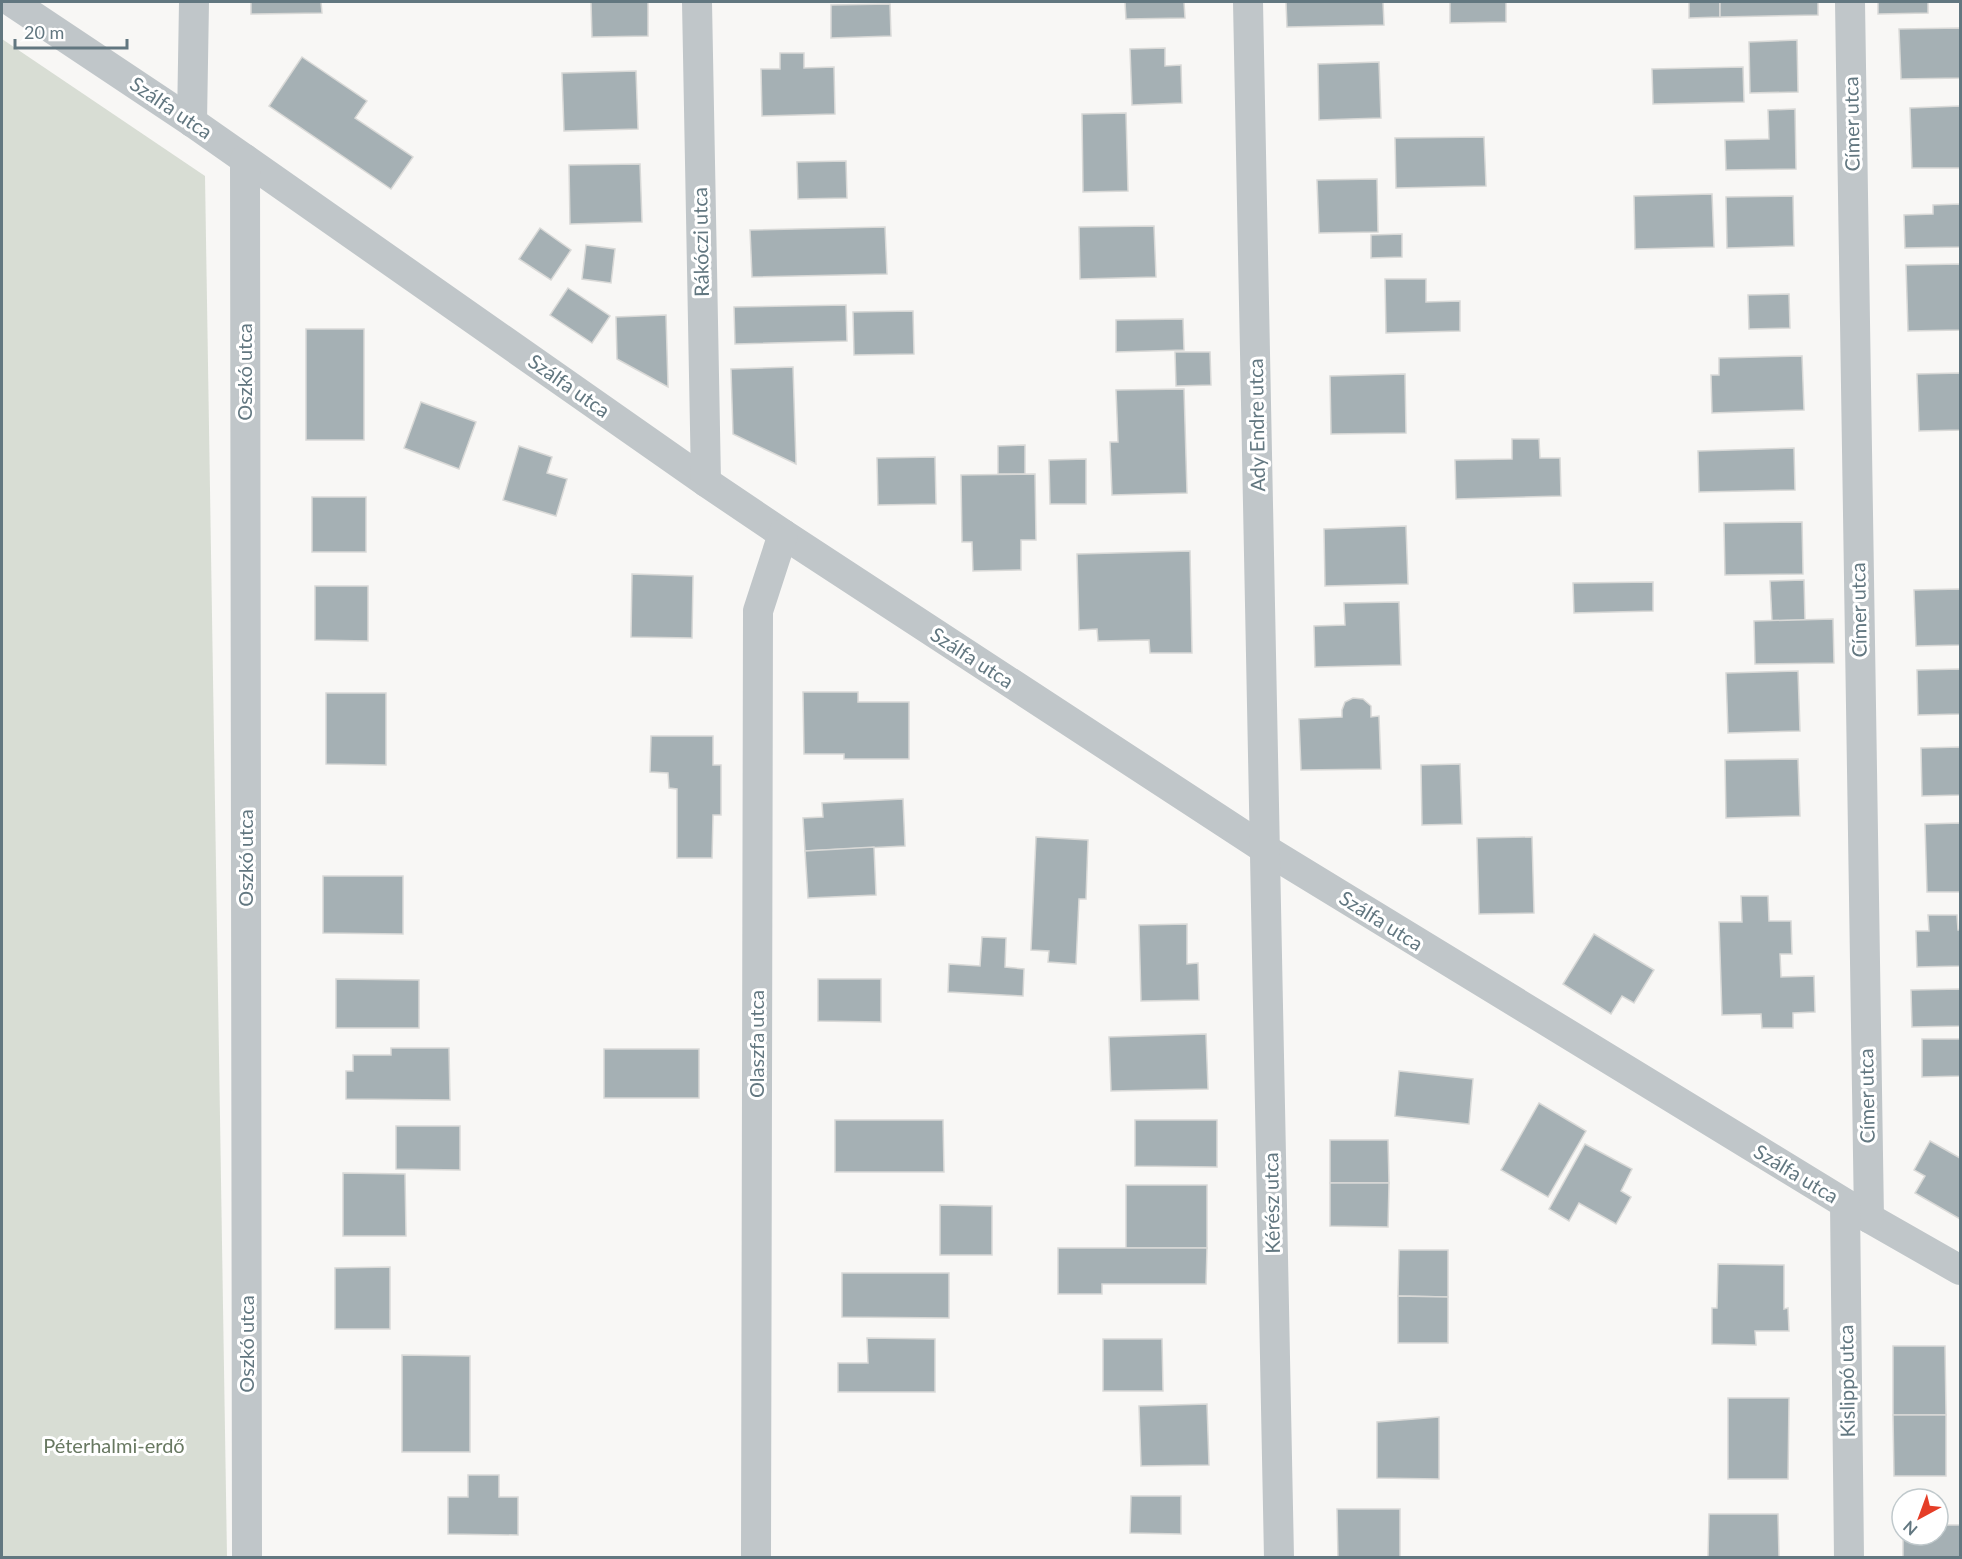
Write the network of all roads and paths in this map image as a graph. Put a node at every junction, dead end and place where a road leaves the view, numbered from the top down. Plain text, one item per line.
1 (12, 2) edge
2 (194, 2) edge
3 (697, 2) edge
4 (1248, 2) edge
5 (1850, 2) edge
6 (192, 122) junction
7 (244, 159) junction
8 (706, 482) junction
9 (783, 534) junction
10 (1265, 849) junction
11 (1857, 1211) junction
12 (1960, 1270) edge
13 (247, 1557) edge
14 (756, 1557) edge
15 (1279, 1557) edge
16 (1849, 1557) edge

1 - 6 street, Szálfa utca
2 - 6 street
3 - 8 street, Rákóczi utca
4 - 10 street, Ady Endre utca
5 - 11 street, Címer utca
6 - 7 street, Szálfa utca
7 - 8 street, Szálfa utca
7 - 13 street, Oszkó utca
8 - 9 street, Szálfa utca
9 - 10 street, Szálfa utca
9 - 14 street, Olaszfa utca
10 - 11 street, Szálfa utca
10 - 15 street, Kérész utca
11 - 12 street, Szálfa utca
11 - 16 street, Kislippó utca

